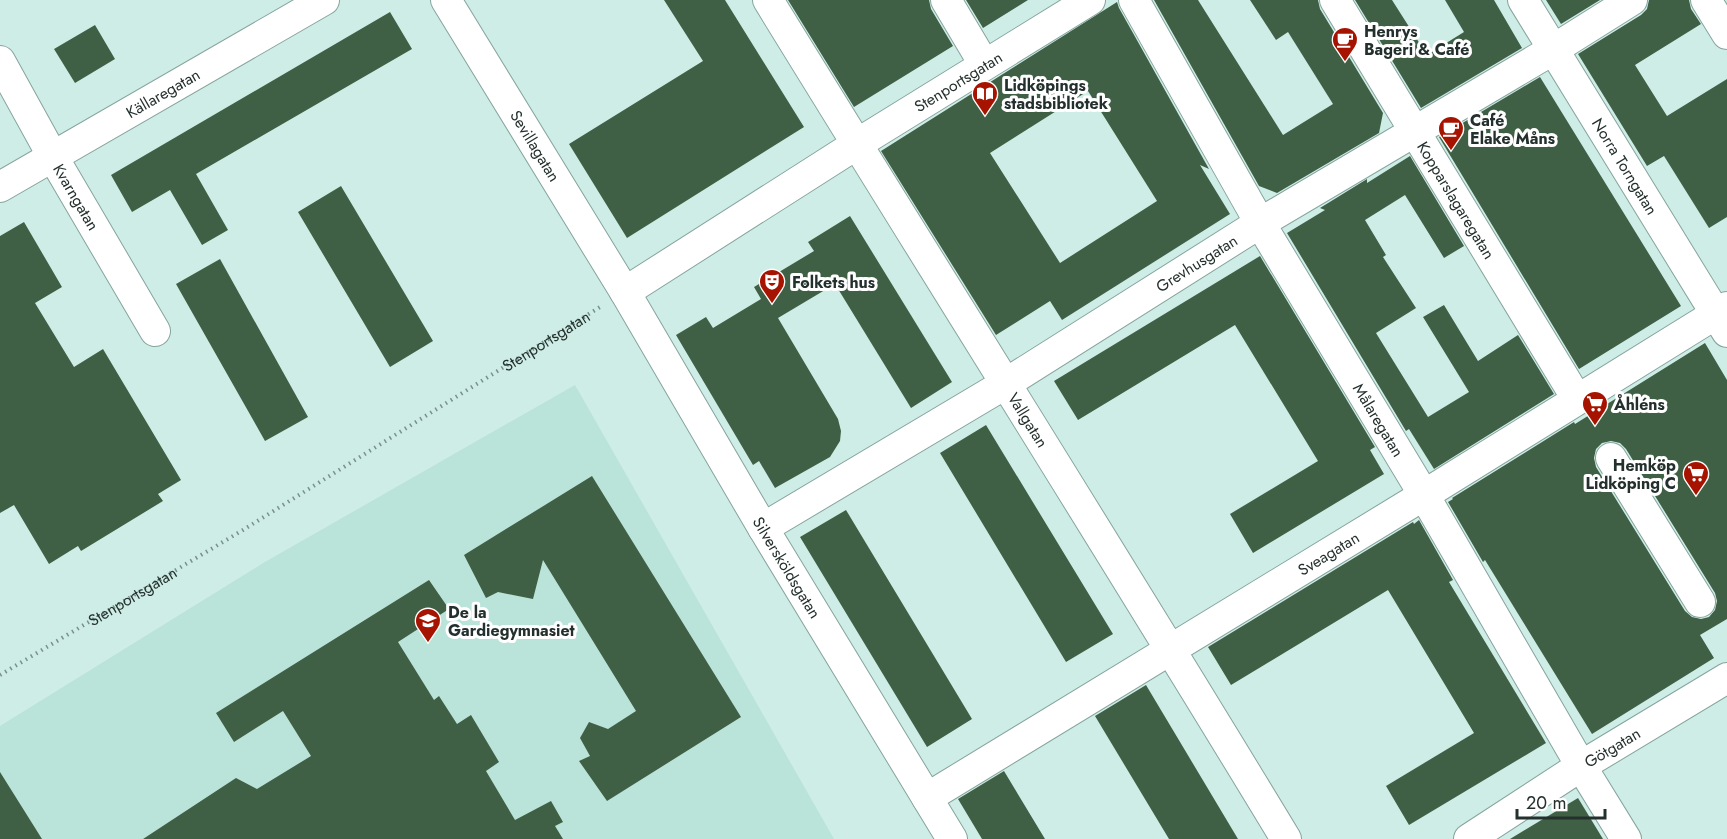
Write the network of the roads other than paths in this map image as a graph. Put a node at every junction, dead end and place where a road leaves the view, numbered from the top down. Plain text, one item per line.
1 (324, 0) edge
2 (446, 0) edge
3 (768, 0) edge
4 (946, 0) edge
5 (1090, 0) edge
6 (1134, 0) edge
7 (1335, 0) edge
8 (1523, 0) edge
9 (1632, 0) edge
10 (1706, 0) edge
11 (1727, 33) edge
12 (1554, 49) junction
13 (0, 61) edge
14 (984, 64) junction
15 (1414, 131) junction
16 (856, 144) junction
17 (53, 157) junction
18 (0, 187) edge
19 (1260, 223) junction
20 (625, 292) junction
21 (1723, 318) edge
22 (155, 331) dead end
23 (1005, 384) junction
24 (1577, 399) junction
25 (1611, 458) dead end
26 (1424, 495) junction
27 (762, 528) junction
28 (1700, 602) dead end
29 (1172, 649) junction
30 (1727, 678) edge
31 (1581, 766) junction
32 (927, 798) junction
33 (952, 839) edge
34 (1286, 839) edge
35 (1469, 839) edge
36 (1626, 839) edge

1 - 17 street, Källaregatan
2 - 20 street, Sevillagatan
3 - 16 street, Vallgatan
4 - 14 street
5 - 14 street, Stenportsgatan
6 - 19 street, Målaregatan
7 - 15 street, Kopparslagaregatan
8 - 12 street, Norra Torngatan
9 - 12 street, Grevhusgatan
10 - 11 street
12 - 15 street, Grevhusgatan
12 - 21 street, Norra Torngatan
13 - 17 street, Kvarngatan
14 - 16 street, Stenportsgatan
15 - 19 street, Grevhusgatan
15 - 24 street, Kopparslagaregatan
16 - 20 street, Stenportsgatan
16 - 23 street, Vallgatan
17 - 18 street, Källaregatan
17 - 22 street, Kvarngatan
19 - 23 street, Grevhusgatan
19 - 26 street, Målaregatan
20 - 27 street, Silversköldsgatan
21 - 24 street, Sveagatan
23 - 27 street, Grevhusgatan
23 - 29 street, Vallgatan
24 - 26 street, Sveagatan
25 - 28 street
26 - 29 street, Sveagatan
26 - 31 street, Målaregatan
27 - 32 street, Silversköldsgatan
29 - 32 street, Sveagatan
29 - 34 street, Vallgatan
30 - 31 street, Götgatan
31 - 35 street, Götgatan
31 - 36 street, Målaregatan
32 - 33 street, Silversköldsgatan

